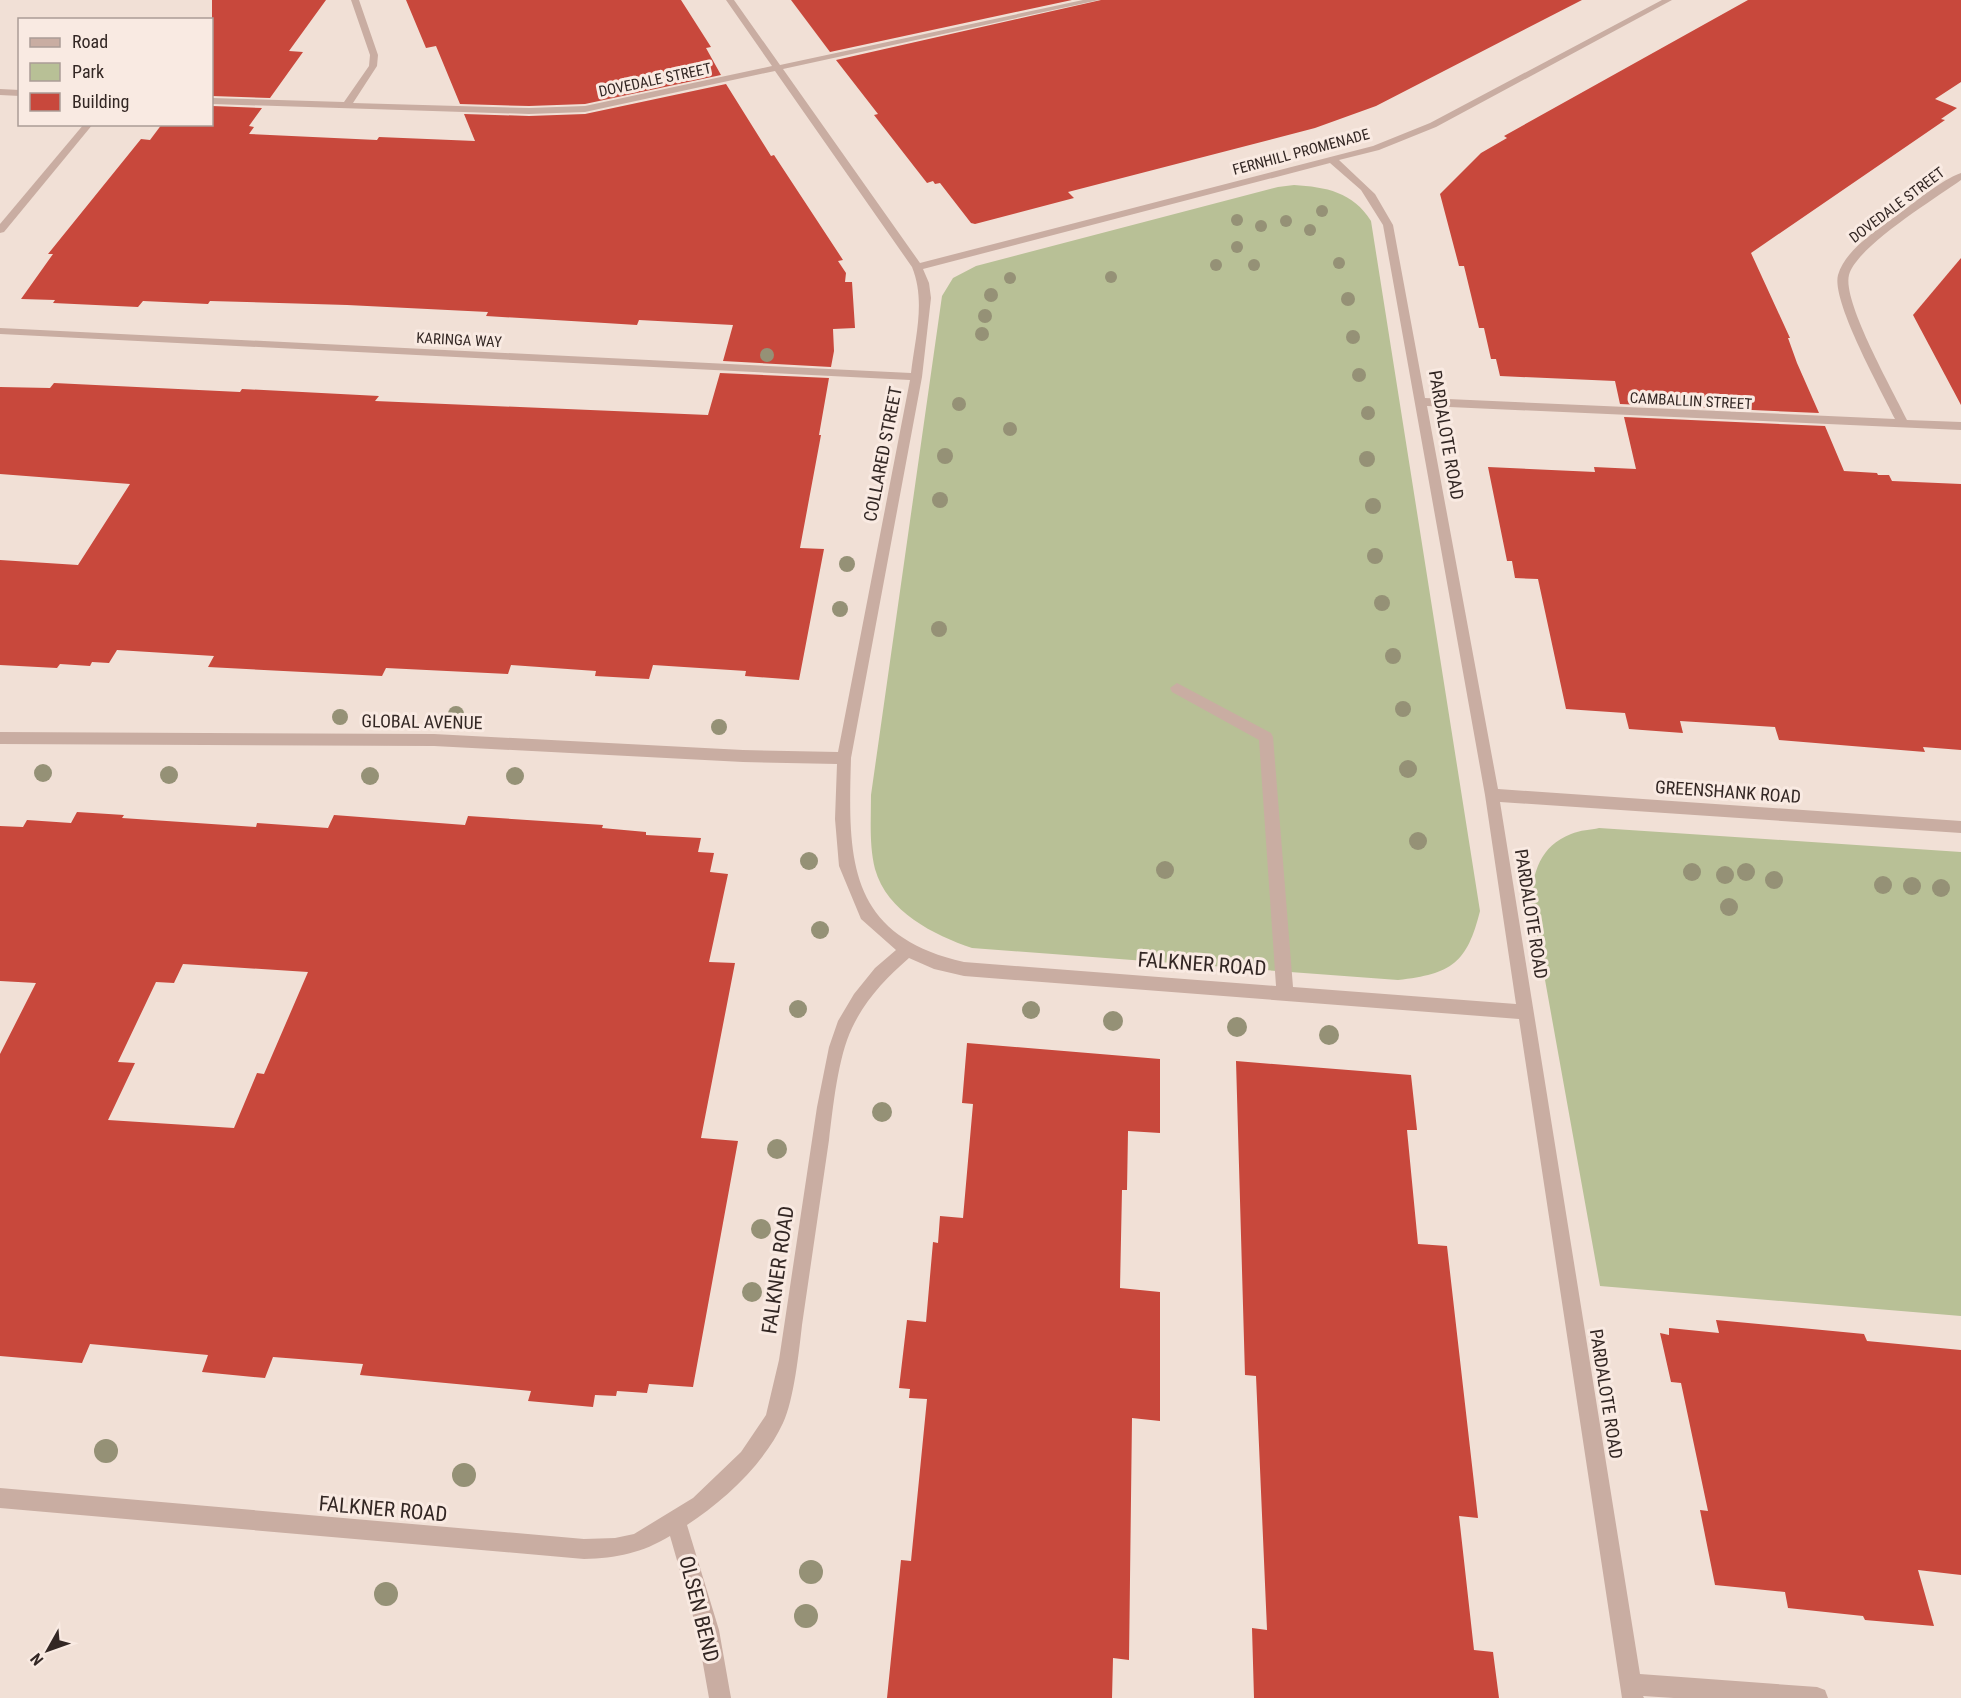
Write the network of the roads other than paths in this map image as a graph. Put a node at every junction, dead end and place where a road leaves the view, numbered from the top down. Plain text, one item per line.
1 (355, 0) edge
2 (730, 0) edge
3 (1095, 0) edge
4 (1668, 0) edge
5 (777, 69) junction
6 (0, 92) edge
7 (18, 93) edge
8 (213, 101) edge
9 (346, 106) junction
10 (87, 126) edge
11 (1333, 160) junction
12 (1961, 176) edge
13 (0, 230) edge
14 (917, 267) junction
15 (0, 332) edge
16 (916, 377) junction
17 (1420, 402) junction
18 (1903, 423) junction
19 (1961, 426) edge
20 (1177, 688) dead end
21 (0, 738) edge
22 (844, 758) junction
23 (1492, 795) junction
24 (1961, 827) edge
25 (907, 950) junction
26 (1286, 993) junction
27 (1527, 1012) junction
28 (0, 1498) edge
29 (676, 1521) junction
30 (1632, 1691) edge
31 (720, 1698) edge
32 (1817, 1698) edge

1 - 9 street
2 - 5 street, COLLARED STREET
3 - 5 street, DOVEDALE STREET
4 - 11 street, FERNHILL PROMENADE
5 - 9 street, DOVEDALE STREET
5 - 14 street, COLLARED STREET
6 - 7 street
8 - 9 street, DOVEDALE STREET
10 - 13 street
11 - 14 street, FERNHILL PROMENADE
11 - 17 street, PARDALOTE ROAD
12 - 18 street, DOVEDALE STREET
14 - 16 street, COLLARED STREET
15 - 16 street, KARINGA WAY
16 - 22 street, COLLARED STREET
17 - 18 street, CAMBALLIN STREET
17 - 23 street, PARDALOTE ROAD
18 - 19 street, CAMBALLIN STREET
20 - 26 street
21 - 22 street, GLOBAL AVENUE
22 - 25 street, COLLARED STREET
23 - 24 street, GREENSHANK ROAD
23 - 27 street, PARDALOTE ROAD
25 - 26 street, FALKNER ROAD
25 - 29 street, FALKNER ROAD
26 - 27 street, FALKNER ROAD
27 - 30 street, PARDALOTE ROAD
28 - 29 street, FALKNER ROAD
29 - 31 street, OLSEN BEND
30 - 32 street

